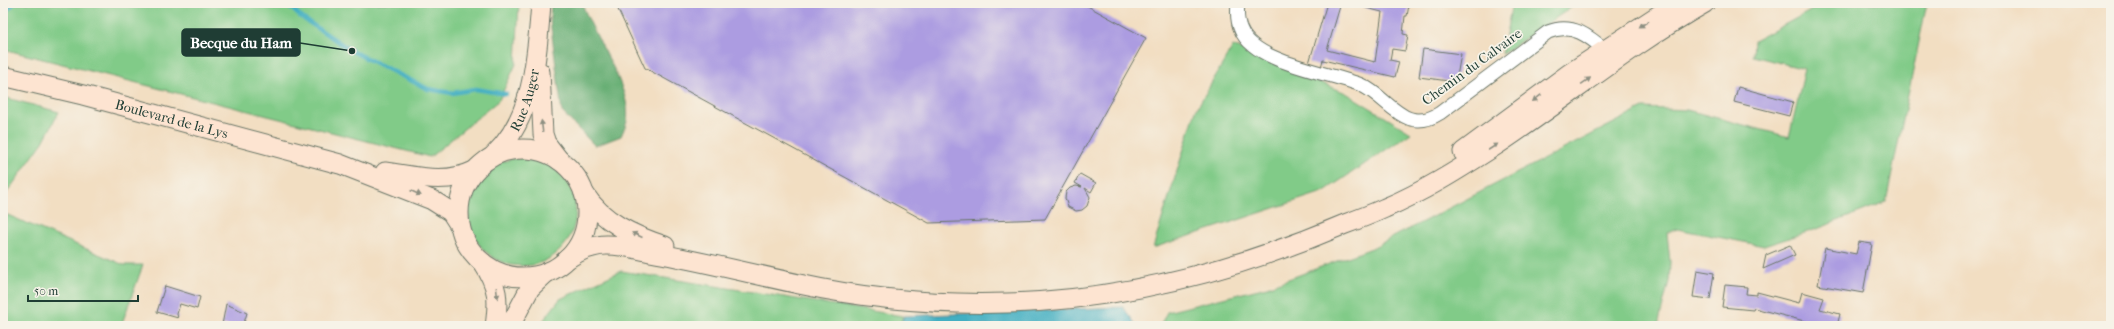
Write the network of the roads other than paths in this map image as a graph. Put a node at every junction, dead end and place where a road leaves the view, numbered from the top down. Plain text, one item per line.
1 (541, 3) edge
2 (1238, 3) edge
3 (1677, 3) edge
4 (1705, 3) edge
5 (539, 34) junction
6 (1610, 55) junction
7 (3, 76) edge
8 (491, 157) junction
9 (559, 160) junction
10 (340, 164) junction
11 (474, 171) junction
12 (583, 192) junction
13 (460, 226) junction
14 (567, 259) junction
15 (483, 263) junction
16 (727, 267) junction
17 (547, 272) junction
18 (495, 326) edge
19 (510, 326) edge

1 - 5 main road, Rue Auger
2 - 6 street, Chemin du Calvaire
3 -> 6 main road
4 - 6 main road
5 - 8 main road, Rue Auger
9 -> 5 main road, Rue Auger
6 - 16 main road
7 - 10 main road, Boulevard de la Lys
8 - 9 main road
8 - 11 main road
9 - 12 main road
10 - 11 main road, Boulevard de la Lys
10 -> 13 main road, Boulevard de la Lys
11 - 13 main road
12 - 14 main road
16 -> 12 main road
13 - 15 main road
14 - 16 main road
14 - 17 main road
15 - 17 main road
15 -> 18 main road
17 - 19 main road

